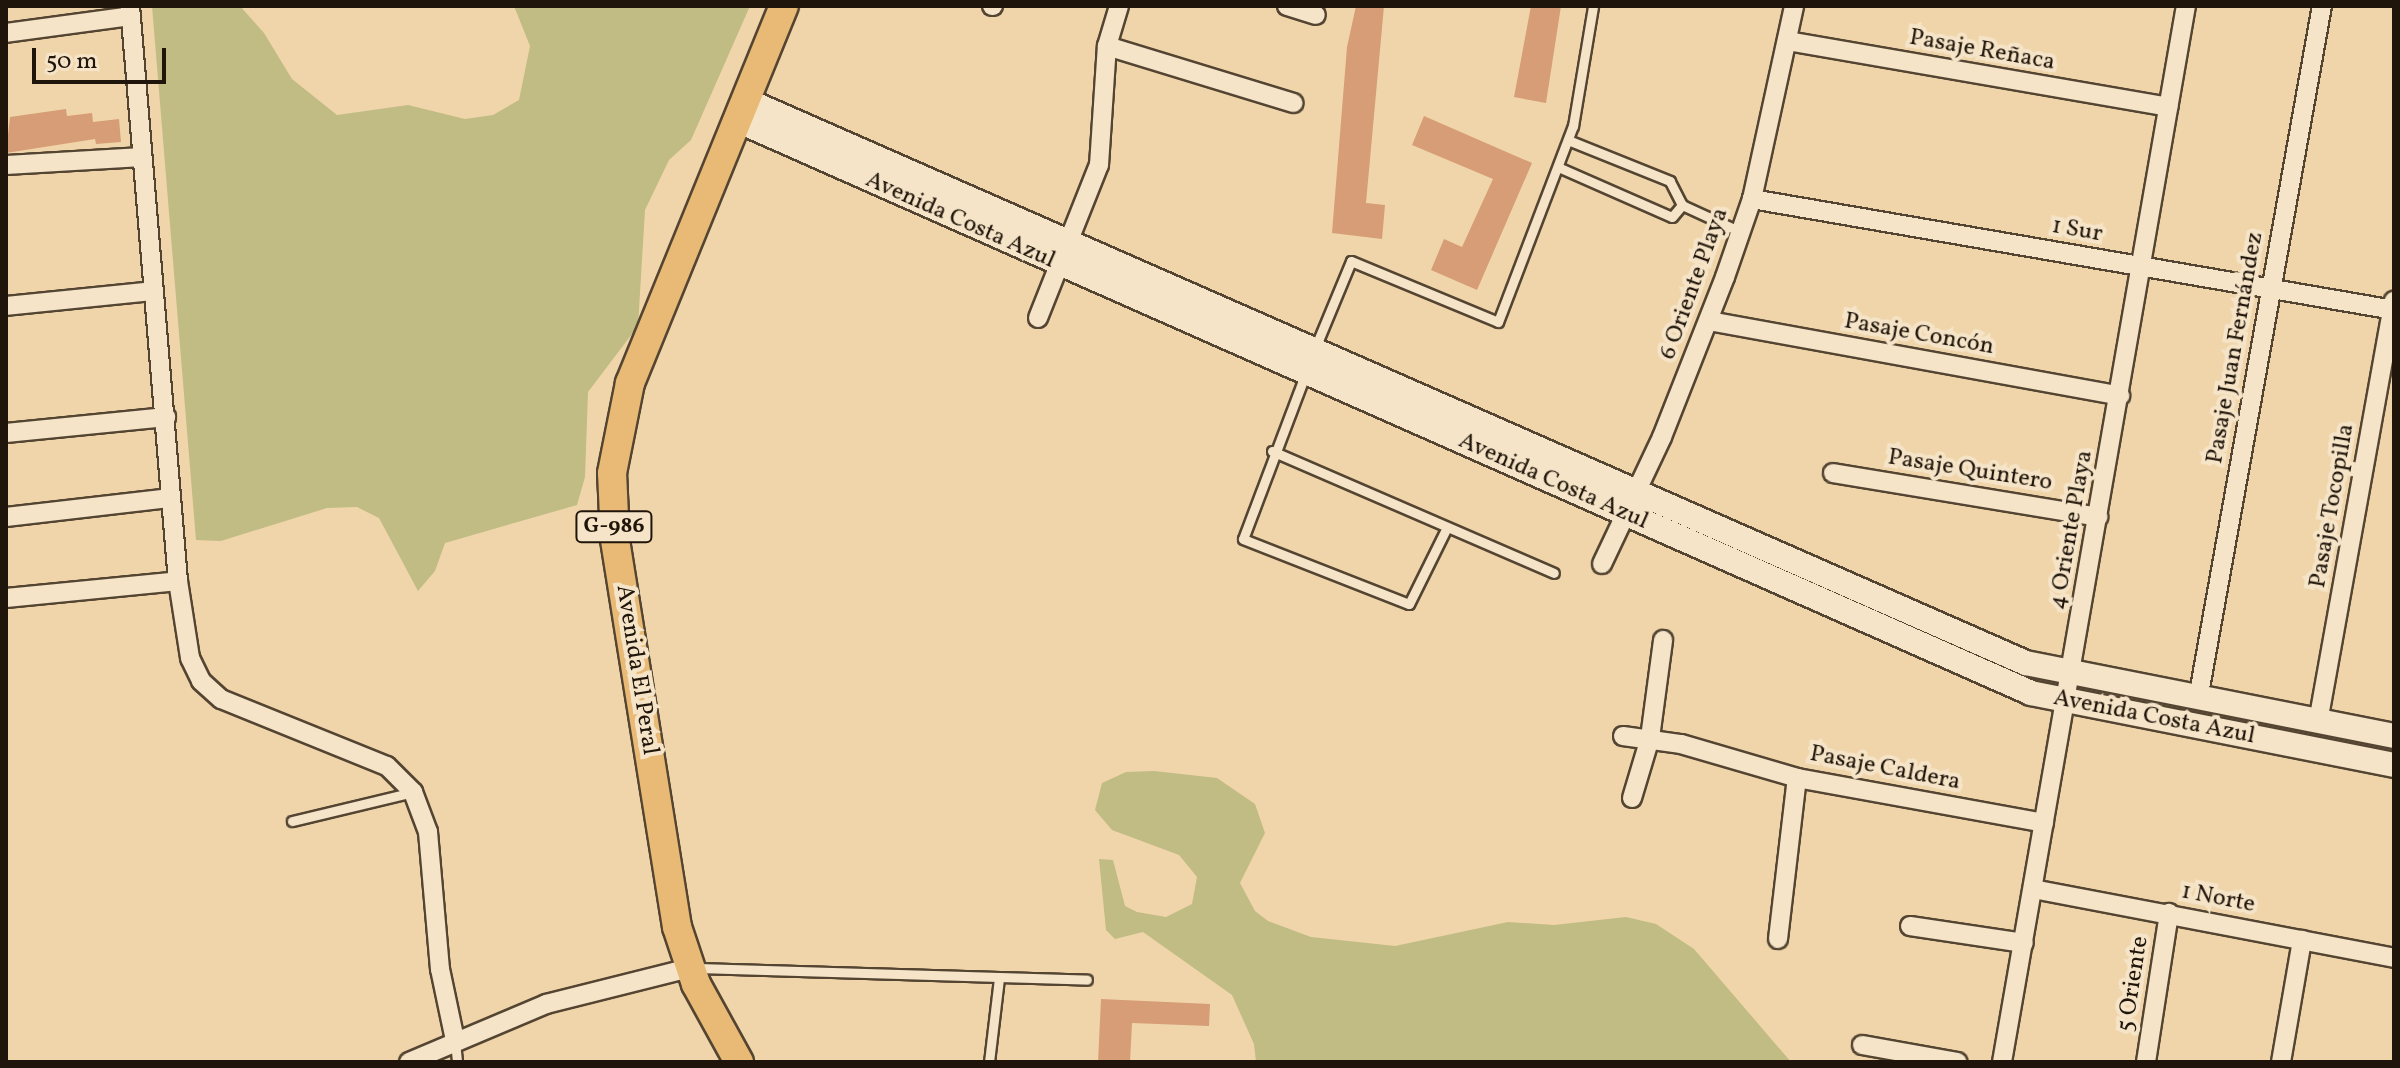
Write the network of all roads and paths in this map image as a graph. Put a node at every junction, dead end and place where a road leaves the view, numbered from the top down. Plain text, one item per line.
1 (784, 6) edge
2 (1119, 6) edge
3 (1287, 6) edge
4 (1593, 6) edge
5 (1794, 6) edge
6 (2186, 6) edge
7 (2322, 6) edge
8 (130, 11) edge
9 (1316, 15) dead end
10 (6, 33) edge
11 (1787, 41) junction
12 (1107, 46) junction
13 (1294, 103) dead end
14 (2168, 107) junction
15 (741, 110) junction
16 (1568, 140) junction
17 (142, 157) junction
18 (6, 165) edge
19 (1558, 167) junction
20 (1752, 199) junction
21 (1682, 205) junction
22 (1741, 232) junction
23 (1071, 243) junction
24 (2141, 266) junction
25 (1061, 267) junction
26 (2271, 289) junction
27 (153, 291) junction
28 (6, 306) edge
29 (2393, 306) edge
30 (1038, 318) dead end
31 (1709, 321) junction
32 (1310, 362) junction
33 (2120, 396) junction
34 (166, 417) junction
35 (6, 433) edge
36 (1272, 451) junction
37 (1833, 473) dead end
38 (171, 498) junction
39 (1632, 504) junction
40 (6, 517) edge
41 (2098, 517) junction
42 (1446, 529) junction
43 (1602, 564) dead end
44 (1554, 573) dead end
45 (178, 581) junction
46 (6, 598) edge
47 (1663, 640) dead end
48 (2070, 676) junction
49 (2198, 699) junction
50 (2065, 702) junction
51 (2318, 722) junction
52 (1623, 736) dead end
53 (2394, 736) edge
54 (1650, 738) junction
55 (2394, 765) edge
56 (1797, 778) junction
57 (413, 792) junction
58 (1632, 798) dead end
59 (292, 821) dead end
60 (2044, 823) junction
61 (2033, 889) junction
62 (2169, 913) junction
63 (1910, 926) dead end
64 (1778, 939) dead end
65 (2302, 940) junction
66 (2024, 943) junction
67 (2394, 958) edge
68 (689, 968) junction
69 (999, 978) junction
70 (1087, 980) dead end
71 (455, 1040) junction
72 (1862, 1045) dead end
73 (409, 1062) edge
74 (457, 1062) edge
75 (739, 1062) edge
76 (989, 1062) edge
77 (1957, 1062) edge
78 (2002, 1062) edge
79 (2146, 1062) edge
80 (2281, 1062) edge

1 - 15 main road, Avenida El Peral / G-986
2 - 12 street
3 - 9 street
4 - 16 lane
5 - 11 street, 6 Oriente Playa
6 - 14 street, 4 Oriente Playa
7 - 26 street, Pasaje Juan Fernández
8 - 10 street
8 - 17 street
11 - 14 street, Pasaje Reñaca
11 - 20 street, 6 Oriente Playa
12 - 13 street
12 - 23 street
14 - 24 street, 4 Oriente Playa
15 - 23 street, Avenida Costa Azul
15 - 25 street, Avenida Costa Azul
15 - 68 main road, Avenida El Peral / G-986
16 - 19 lane
16 - 21 lane
17 - 18 street
17 - 27 street
19 - 21 lane
19 - 32 lane
20 - 22 street, 6 Oriente Playa
20 - 24 street, 1 Sur
21 - 22 lane
22 - 31 street, 6 Oriente Playa
23 - 25 street
23 - 32 street, Avenida Costa Azul
24 - 26 street, 1 Sur
24 - 33 street, 4 Oriente Playa
25 - 30 street
25 - 32 street, Avenida Costa Azul
26 - 29 street, 1 Sur
26 - 49 street, Pasaje Juan Fernández
27 - 28 street
27 - 34 street
29 - 51 street, Pasaje Tocopilla
31 - 33 street, Pasaje Concón
31 - 39 street, 6 Oriente Playa
32 - 36 lane
32 - 39 street, Avenida Costa Azul
33 - 41 street, 4 Oriente Playa
34 - 35 street
34 - 38 street
36 - 42 lane
36 - 42 lane
37 - 41 street, Pasaje Quintero
38 - 40 street
38 - 45 street
39 - 43 street, 6 Oriente Playa
39 - 48 street, Avenida Costa Azul
39 - 50 street, Avenida Costa Azul
41 - 48 street, 4 Oriente Playa
42 - 44 lane
45 - 46 street
45 - 57 street
47 - 54 street
48 - 49 street, Avenida Costa Azul
48 - 50 street, 4 Oriente Playa
49 - 51 street, Avenida Costa Azul
50 - 55 street, Avenida Costa Azul
50 - 60 street, 4 Oriente Playa
51 - 53 street, Avenida Costa Azul
52 - 54 street, Pasaje Caldera
54 - 56 street, Pasaje Caldera
54 - 58 street
56 - 60 street, Pasaje Caldera
56 - 64 street
57 - 59 lane
57 - 71 street
60 - 61 street, 4 Oriente Playa
61 - 62 street, 1 Norte
61 - 66 street, 4 Oriente Playa
62 - 65 street, 1 Norte
62 - 79 street, 5 Oriente
63 - 66 street
65 - 67 street, 1 Norte
65 - 80 street
66 - 78 street, 4 Oriente Playa
68 - 69 lane
68 - 71 street
68 - 75 main road, Avenida El Peral / G-986
69 - 70 lane
69 - 76 lane
71 - 73 street
71 - 74 lane
72 - 77 street

